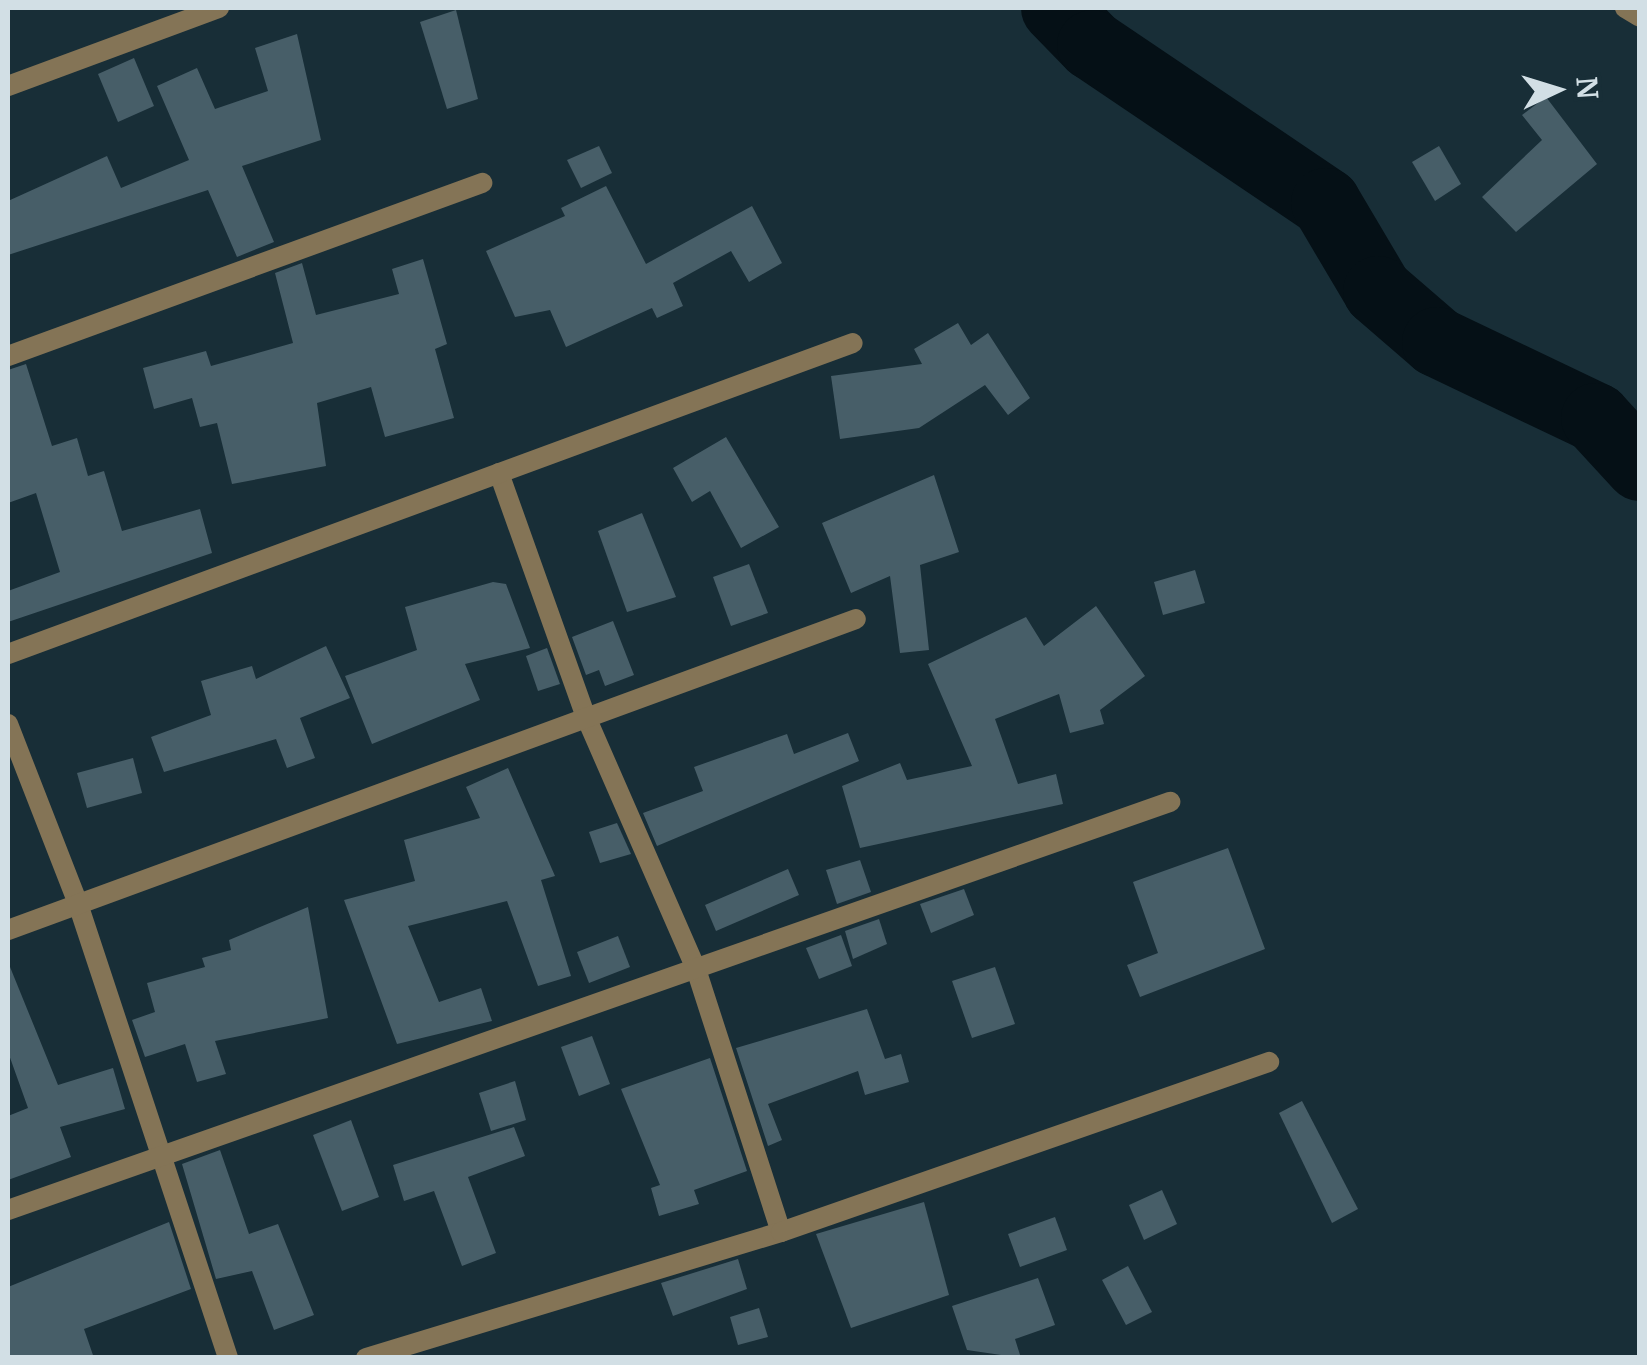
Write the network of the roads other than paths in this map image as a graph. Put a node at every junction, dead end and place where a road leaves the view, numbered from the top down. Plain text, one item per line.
1 (218, 8) edge
2 (1625, 8) edge
3 (1640, 18) edge
4 (8, 86) edge
5 (482, 183) dead end
6 (853, 343) dead end
7 (8, 356) edge
8 (499, 473) junction
9 (856, 619) dead end
10 (8, 654) edge
11 (586, 718) junction
12 (8, 724) edge
13 (1170, 802) dead end
14 (78, 904) junction
15 (8, 930) edge
16 (696, 969) junction
17 (1268, 1062) dead end
18 (159, 1152) junction
19 (8, 1210) edge
20 (781, 1232) junction
21 (228, 1358) edge
22 (366, 1358) edge

1 - 4 street
2 - 3 street
5 - 7 street
6 - 8 street
8 - 10 street
8 - 11 street
9 - 11 street
11 - 14 street
11 - 16 street
12 - 14 street
13 - 16 street
14 - 15 street
14 - 18 street
16 - 18 street
16 - 20 street
17 - 20 street
18 - 19 street
18 - 21 street
20 - 22 street

